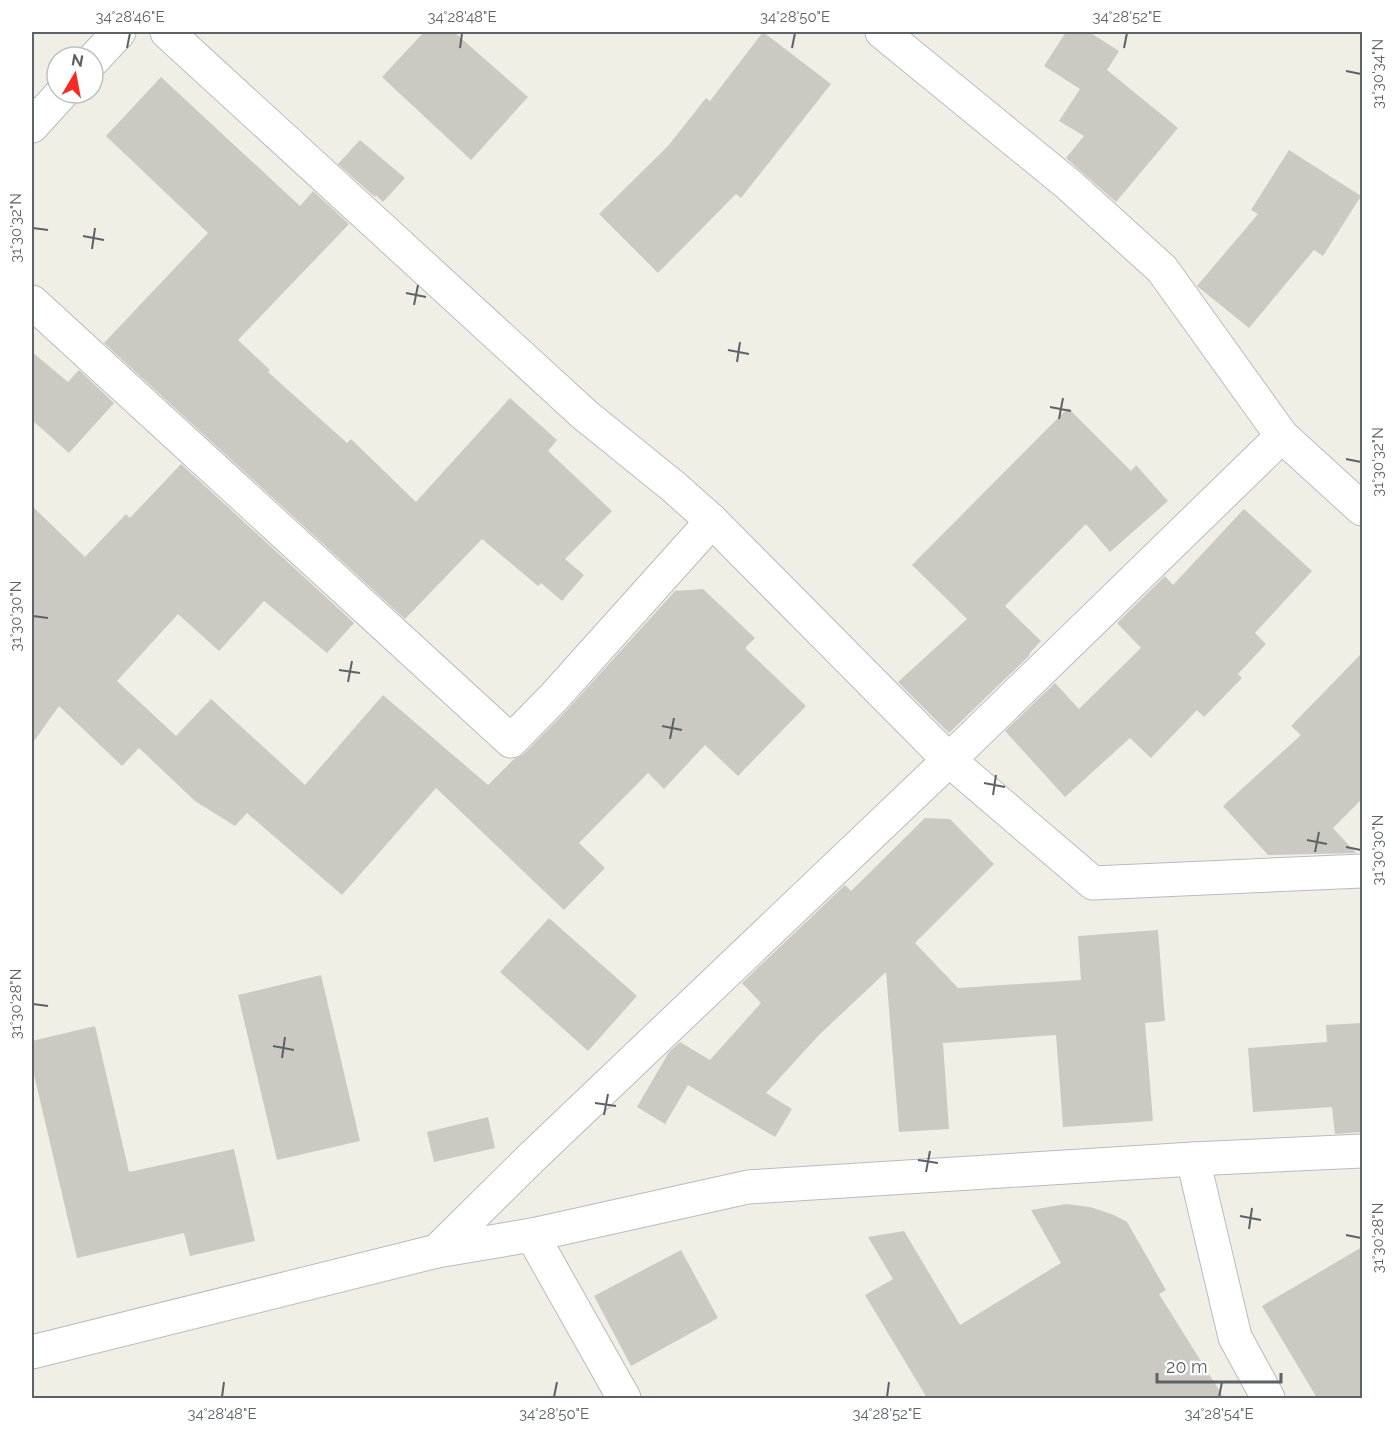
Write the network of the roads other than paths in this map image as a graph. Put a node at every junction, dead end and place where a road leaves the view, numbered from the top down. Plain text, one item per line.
1 (119, 32) edge
2 (167, 32) edge
3 (882, 32) edge
4 (105, 47) edge
5 (51, 105) edge
6 (32, 126) edge
7 (32, 302) edge
8 (1282, 436) junction
9 (1362, 508) edge
10 (712, 521) junction
11 (949, 760) junction
12 (1362, 871) edge
13 (1362, 1151) edge
14 (1193, 1159) junction
15 (532, 1234) junction
16 (437, 1251) junction
17 (32, 1352) edge
18 (624, 1398) edge
19 (1268, 1398) edge

1 - 4 street
2 - 10 street
3 - 8 street
5 - 6 street
7 - 10 street
8 - 9 street
8 - 11 street
10 - 11 street
11 - 12 street
11 - 16 street
13 - 14 street
14 - 15 street
14 - 19 street
15 - 16 street
15 - 18 street
16 - 17 street

